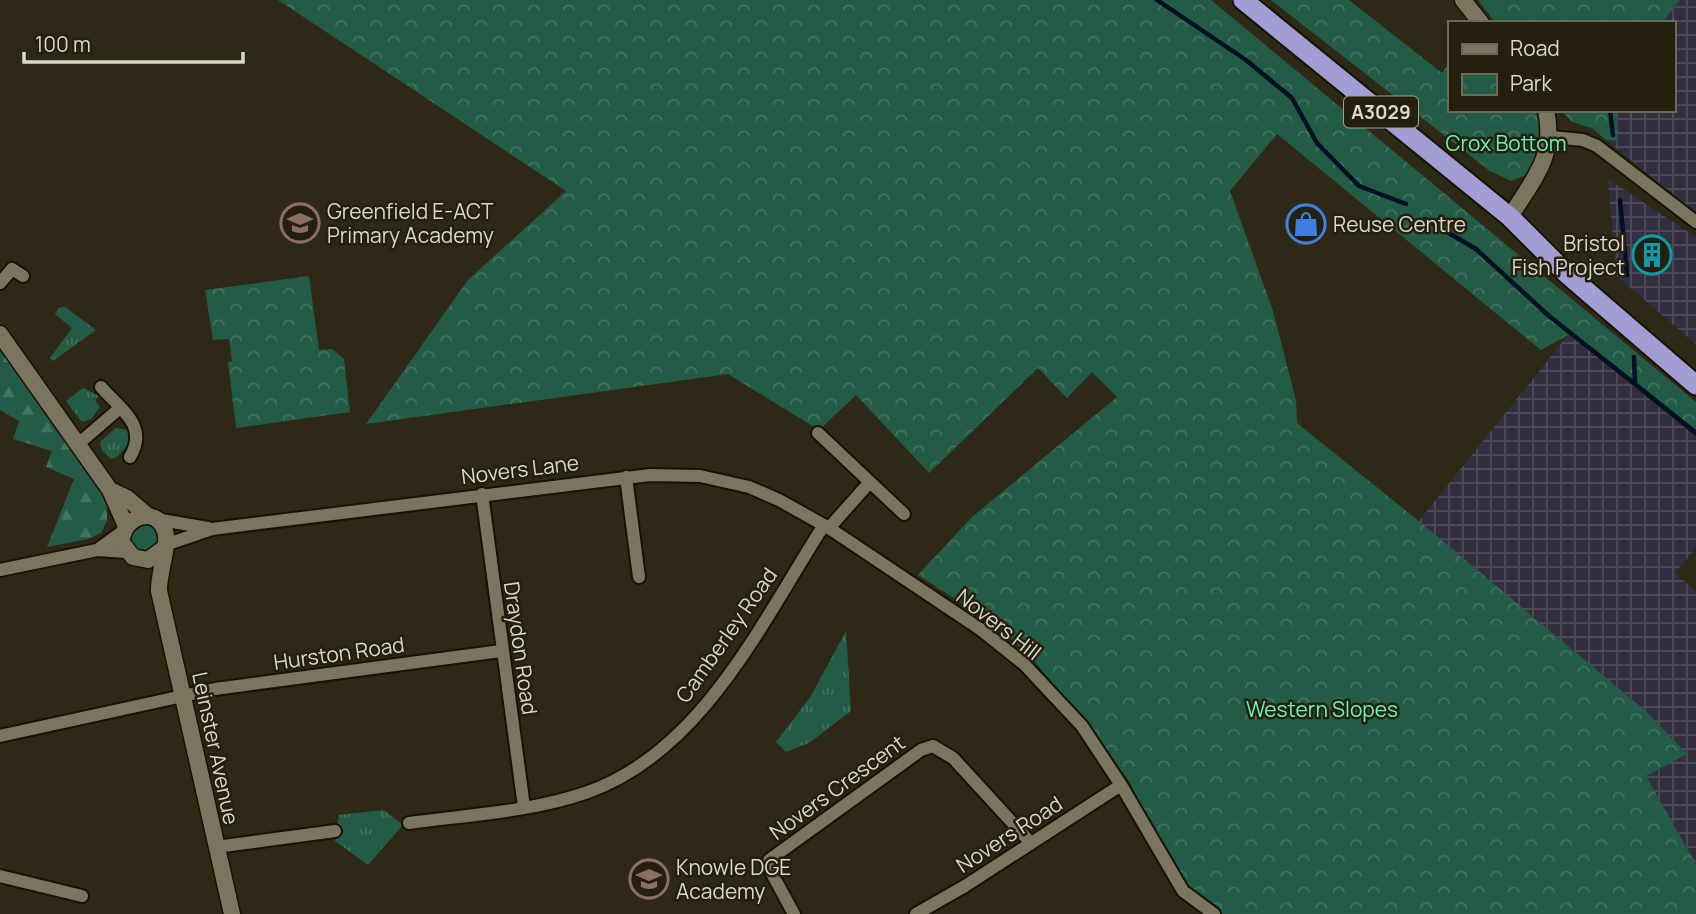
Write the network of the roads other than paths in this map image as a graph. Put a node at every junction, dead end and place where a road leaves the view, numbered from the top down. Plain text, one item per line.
1 (1244, 0) edge
2 (1463, 0) edge
3 (1479, 21) edge
4 (1546, 112) edge
5 (1551, 137) junction
6 (1510, 217) junction
7 (1696, 222) edge
8 (23, 276) dead end
9 (0, 283) edge
10 (0, 334) edge
11 (1696, 385) edge
12 (101, 387) dead end
13 (120, 408) junction
14 (818, 433) dead end
15 (77, 445) junction
16 (130, 457) dead end
17 (626, 477) junction
18 (869, 483) junction
19 (110, 490) junction
20 (481, 494) junction
21 (904, 514) dead end
22 (152, 517) junction
23 (826, 527) junction
24 (124, 528) junction
25 (212, 529) junction
26 (164, 547) junction
27 (97, 550) junction
28 (130, 555) junction
29 (0, 570) edge
30 (639, 577) dead end
31 (159, 592) junction
32 (501, 651) junction
33 (183, 696) junction
34 (0, 736) edge
35 (1121, 785) junction
36 (524, 807) junction
37 (409, 823) dead end
38 (335, 831) dead end
39 (1031, 843) junction
40 (216, 847) junction
41 (0, 876) edge
42 (82, 896) dead end
43 (232, 914) edge
44 (794, 914) edge
45 (916, 914) edge
46 (1214, 914) edge

1 - 6 highway, A3029
2 - 3 street
4 - 5 street
5 - 6 street
5 - 7 street
6 - 11 highway, A3029
8 - 9 street
10 - 15 street, Novers Lane
12 - 13 street
13 - 15 street
13 - 16 street
14 - 18 street
15 - 19 street, Novers Lane
17 - 20 street, Novers Lane
17 - 23 street, Novers Lane
17 - 30 street
18 - 21 street
18 - 23 street, Camberley Road
19 - 22 street, Novers Lane
19 - 24 street, Novers Lane
20 - 25 street, Novers Lane
20 - 32 street, Draydon Road
22 - 24 street
22 - 25 street, Novers Lane
22 - 26 street
23 - 35 street, Novers Hill
23 - 36 street, Camberley Road
24 - 27 street
24 - 28 street
25 - 26 street, Novers Lane
26 - 28 street
26 - 31 street, Leinster Avenue
27 - 28 street
27 - 29 street
28 - 31 street, Leinster Avenue
31 - 33 street, Leinster Avenue
32 - 33 street, Hurston Road
32 - 36 street, Draydon Road
33 - 34 street, Hurston Road
33 - 40 street, Leinster Avenue
35 - 39 street, Novers Road
35 - 46 street
36 - 37 street, Camberley Road
38 - 40 street
39 - 44 street, Novers Crescent
39 - 45 street, Novers Road
40 - 43 street, Leinster Avenue
41 - 42 street

